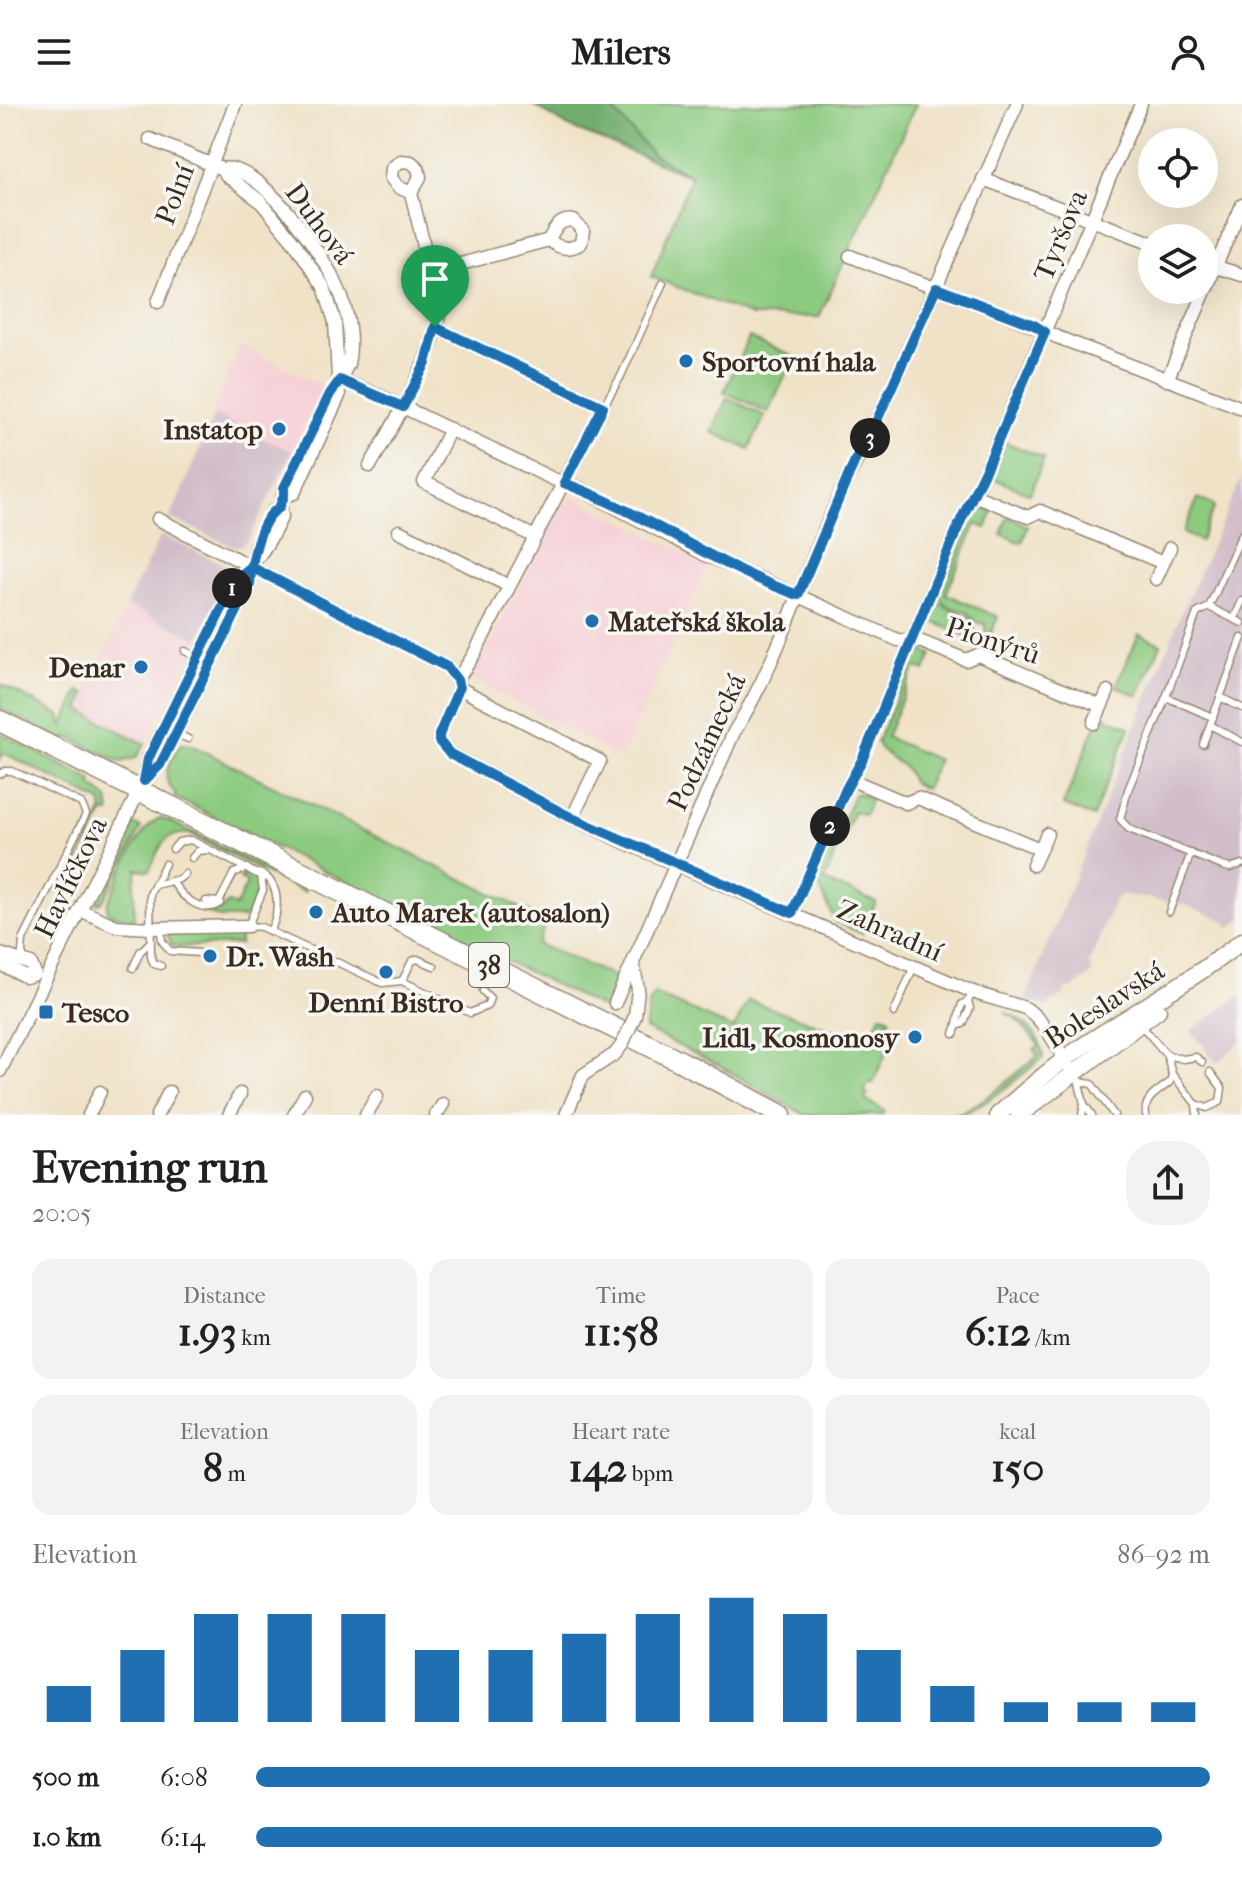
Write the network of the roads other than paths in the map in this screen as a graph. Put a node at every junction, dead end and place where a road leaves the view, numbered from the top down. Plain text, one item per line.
1 (235, 104) edge
2 (1017, 104) edge
3 (1141, 104) edge
4 (150, 139) dead end
5 (217, 166) junction
6 (983, 179) junction
7 (411, 193) dead end
8 (1242, 205) edge
9 (1092, 220) junction
10 (1138, 238) edge
11 (549, 240) dead end
12 (1218, 251) edge
13 (850, 256) dead end
14 (1218, 268) edge
15 (435, 271) junction
16 (1242, 275) edge
17 (663, 283) dead end
18 (936, 288) junction
19 (158, 302) dead end
20 (1196, 304) edge
21 (435, 327) junction
22 (1045, 332) junction
23 (340, 380) junction
24 (1167, 380) junction
25 (403, 407) junction
26 (603, 407) junction
27 (1242, 408) edge
28 (450, 429) junction
29 (370, 466) dead end
30 (564, 483) junction
31 (974, 495) junction
32 (158, 519) dead end
33 (399, 531) dead end
34 (1242, 534) edge
35 (535, 537) junction
36 (1170, 548) dead end
37 (1163, 563) junction
38 (251, 567) junction
39 (1156, 579) dead end
40 (509, 586) junction
41 (798, 595) junction
42 (1242, 601) edge
43 (1209, 607) junction
44 (1234, 619) junction
45 (1242, 623) edge
46 (1242, 638) edge
47 (911, 641) junction
48 (185, 651) dead end
49 (198, 658) junction
50 (211, 664) junction
51 (458, 684) junction
52 (1108, 691) dead end
53 (1166, 697) junction
54 (1220, 697) junction
55 (1101, 706) junction
56 (1242, 708) edge
57 (1213, 717) junction
58 (0, 721) edge
59 (1094, 723) dead end
60 (1210, 725) junction
61 (176, 733) junction
62 (1242, 742) edge
63 (1203, 744) dead end
64 (0, 774) edge
65 (852, 780) junction
66 (142, 786) junction
67 (572, 818) junction
68 (1047, 834) dead end
69 (173, 849) dead end
70 (1040, 849) junction
71 (212, 850) junction
72 (1191, 853) junction
73 (192, 858) dead end
74 (677, 863) junction
75 (165, 864) dead end
76 (1242, 864) edge
77 (1033, 865) dead end
78 (254, 870) junction
79 (185, 874) dead end
80 (165, 882) junction
81 (174, 884) junction
82 (154, 886) junction
83 (188, 892) dead end
84 (221, 900) junction
85 (206, 901) dead end
86 (80, 910) junction
87 (1169, 912) dead end
88 (792, 913) junction
89 (248, 926) junction
90 (270, 931) junction
91 (154, 933) junction
92 (1242, 941) edge
93 (199, 953) dead end
94 (0, 954) edge
95 (26, 962) junction
96 (633, 962) junction
97 (0, 964) edge
98 (161, 966) dead end
99 (434, 966) dead end
100 (914, 966) junction
101 (133, 968) dead end
102 (40, 977) junction
103 (402, 981) junction
104 (483, 991) dead end
105 (970, 997) junction
106 (615, 1003) dead end
107 (894, 1013) dead end
108 (1138, 1020) junction
109 (956, 1030) dead end
110 (1167, 1055) junction
111 (1065, 1059) junction
112 (1202, 1062) dead end
113 (0, 1071) edge
114 (1210, 1072) dead end
115 (1172, 1074) junction
116 (1077, 1077) junction
117 (100, 1092) dead end
118 (169, 1092) dead end
119 (240, 1094) dead end
120 (305, 1095) dead end
121 (377, 1096) dead end
122 (1084, 1104) junction
123 (1196, 1104) junction
124 (89, 1115) edge
125 (157, 1115) edge
126 (229, 1115) edge
127 (294, 1115) edge
128 (366, 1115) edge
129 (566, 1115) edge
130 (781, 1115) edge
131 (998, 1115) edge
132 (1019, 1115) edge
133 (1082, 1115) edge
134 (1092, 1115) edge
135 (1114, 1115) edge
136 (1146, 1115) edge
137 (1197, 1115) edge

1 - 5 street, Polní
2 - 6 street, Podzámecká
3 - 9 street, Tyršova
4 - 5 street, Duhová
5 - 19 street, Polní
5 - 23 street, Duhová
6 - 9 street
6 - 18 street, Podzámecká
7 - 15 street
8 - 12 street
9 - 10 street
9 - 22 street, Tyršova
11 - 15 street
13 - 18 street
14 - 16 street
15 - 21 street
17 - 26 lane
18 - 22 street
18 - 41 street, Podzámecká
20 - 24 street
21 - 25 street
21 - 26 street
22 - 24 street
22 - 31 street, Tyršova
23 - 25 street, Pionýrů
23 - 38 street
24 - 27 street
25 - 28 street, Pionýrů
25 - 29 street
26 - 30 street
28 - 30 street, Pionýrů
28 - 35 street
30 - 35 street
30 - 41 street, Pionýrů
31 - 37 street
31 - 47 street, Tyršova
32 - 38 street
33 - 40 street
34 - 43 lane
35 - 40 street
36 - 37 street
37 - 39 street
38 - 49 street
38 - 50 street
38 - 51 street
40 - 51 street
41 - 47 street, Pionýrů
41 - 74 street, Podzámecká
42 - 44 lane
43 - 44 lane
43 - 53 lane
44 - 45 lane
46 - 54 lane
47 - 55 street, Pionýrů
47 - 65 street, Tyršova
48 - 49 lane
49 - 50 lane
49 - 61 street
50 - 61 street
51 - 67 street, Zahradní
51 - 67 street
52 - 55 street
53 - 57 lane
53 - 72 lane
54 - 56 lane
54 - 57 lane
55 - 59 street
57 - 60 lane
58 - 66 main road, 38
60 - 62 lane
60 - 63 lane
61 - 66 street
64 - 95 lane
65 - 70 street
65 - 88 street, Tyršova
66 - 86 street, Havlíčkova
66 - 130 main road, 38
67 - 74 street, Zahradní
68 - 70 street
69 - 71 lane
70 - 77 street
71 - 73 lane
71 - 78 lane
72 - 76 lane
72 - 87 lane
74 - 88 street, Zahradní
74 - 96 street, Podzámecká
75 - 82 lane
78 - 84 lane
78 - 89 lane
78 - 90 lane
79 - 80 lane
80 - 81 lane
80 - 82 lane
81 - 83 lane
81 - 84 lane
82 - 91 lane
84 - 85 lane
86 - 91 street
86 - 102 street, Havlíčkova
88 - 100 street, Zahradní
89 - 90 lane
89 - 91 street
90 - 103 lane
91 - 93 lane
91 - 98 lane
91 - 101 lane
92 - 108 street, Boleslavská
94 - 95 street
95 - 102 street
96 - 106 street, Podzámecká
96 - 129 street, Podzámecká, bridge
97 - 102 street
99 - 103 lane
100 - 105 street, Zahradní
100 - 107 lane
102 - 113 street, Havlíčkova
103 - 104 lane
105 - 109 lane
105 - 111 street, Zahradní
108 - 110 lane
108 - 111 street, Boleslavská
108 - 116 street
110 - 112 lane
110 - 115 lane
111 - 116 street, Zahradní
111 - 131 street, Boleslavská
114 - 123 lane
115 - 123 lane
115 - 136 lane
116 - 122 lane
116 - 132 street
116 - 135 lane
117 - 124 street
118 - 125 street
119 - 126 street
120 - 127 street
121 - 128 street
122 - 133 lane
122 - 134 lane
123 - 137 lane

